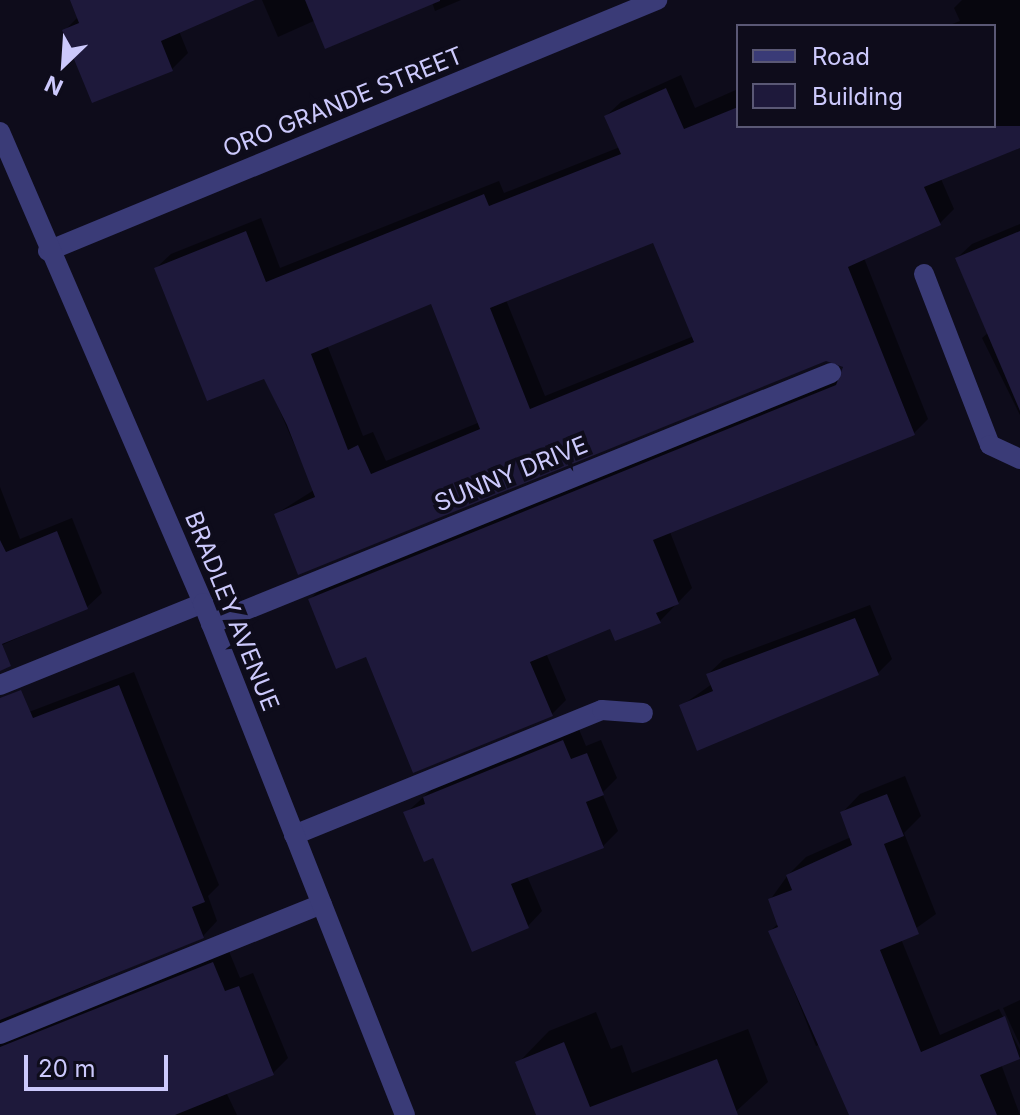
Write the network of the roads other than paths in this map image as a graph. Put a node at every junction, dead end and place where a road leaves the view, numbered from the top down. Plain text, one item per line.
1 (657, 0) edge
2 (0, 132) edge
3 (48, 251) junction
4 (924, 274) dead end
5 (831, 373) dead end
6 (1020, 459) edge
7 (203, 603) junction
8 (211, 624) junction
9 (0, 685) edge
10 (643, 713) dead end
11 (294, 835) junction
12 (322, 904) junction
13 (0, 1034) edge
14 (405, 1115) edge

1 - 3 street, ORO GRANDE STREET
2 - 3 street, BRADLEY AVENUE
3 - 7 street, BRADLEY AVENUE
4 - 6 street
5 - 8 street, SUNNY DRIVE
7 - 8 street, BRADLEY AVENUE
7 - 9 street
8 - 11 street, BRADLEY AVENUE
10 - 11 street
11 - 12 street, BRADLEY AVENUE
12 - 13 street
12 - 14 street, BRADLEY AVENUE

